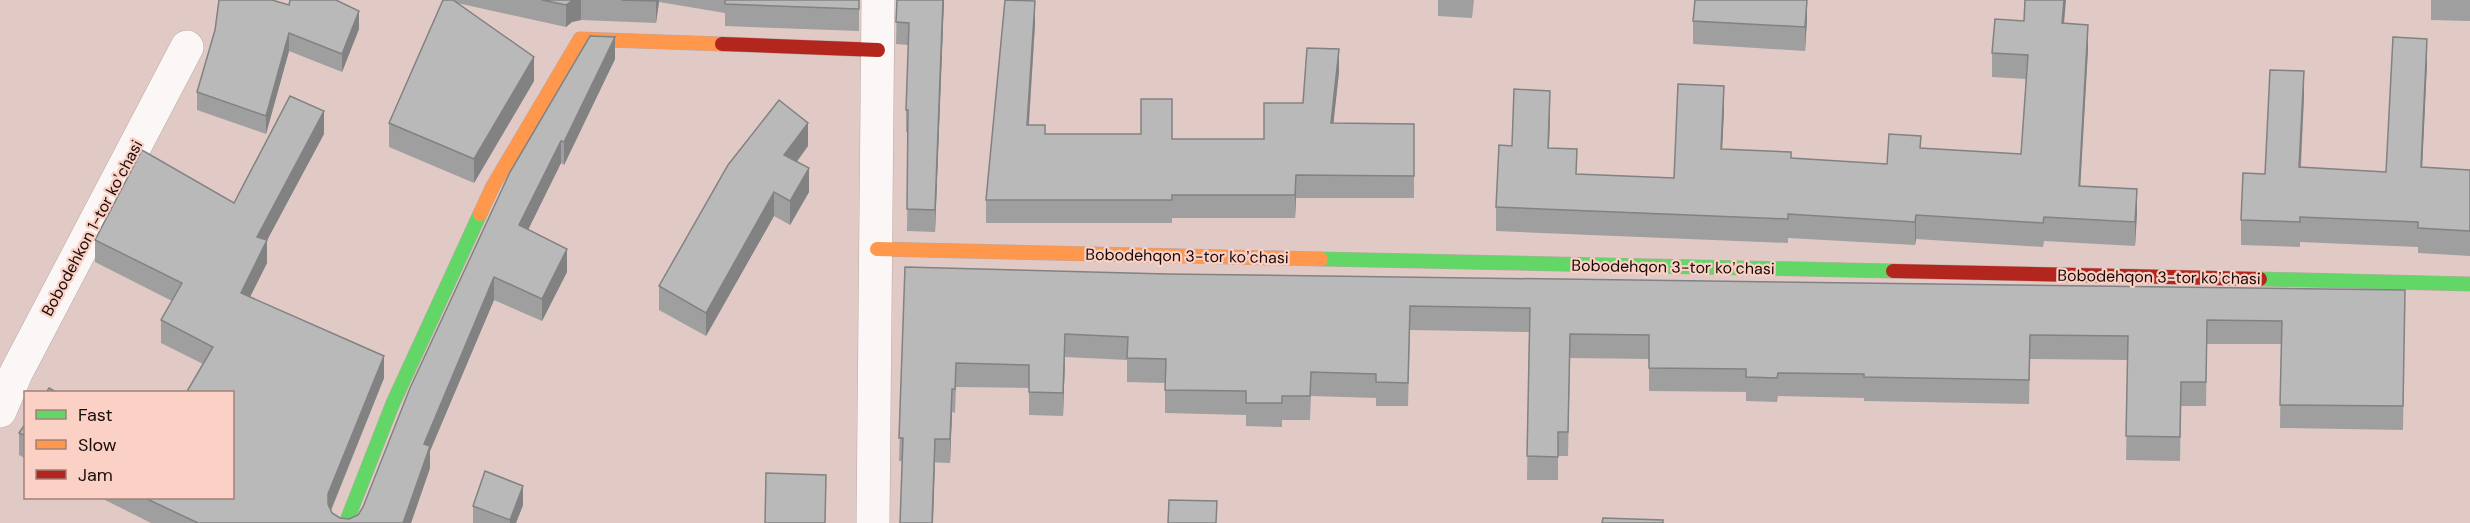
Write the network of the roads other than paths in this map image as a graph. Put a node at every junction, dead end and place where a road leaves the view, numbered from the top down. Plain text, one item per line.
1 (878, 0) edge
2 (187, 47) dead end
3 (878, 50) junction
4 (877, 249) junction
5 (2470, 284) edge
6 (0, 411) edge
7 (346, 523) edge
8 (873, 523) edge

1 - 3 street
2 - 6 street, Bobodehkon 1-tor koʼchasi
3 - 4 street
3 - 7 street
4 - 5 street, Bobodehqon 3-tor koʼchasi
4 - 8 street

